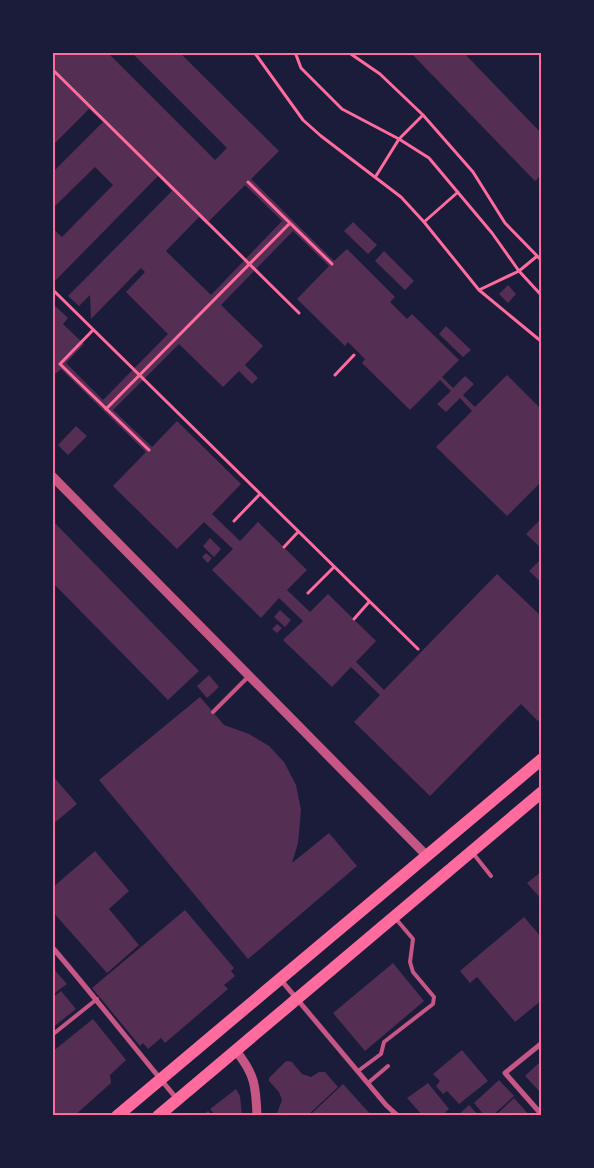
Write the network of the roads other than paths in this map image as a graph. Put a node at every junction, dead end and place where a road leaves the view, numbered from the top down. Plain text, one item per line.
1 (52, 476) edge
2 (250, 676) junction
3 (213, 712) dead end
4 (542, 759) edge
5 (542, 792) edge
6 (471, 851) junction
7 (427, 856) junction
8 (492, 876) dead end
9 (395, 917) junction
10 (52, 947) edge
11 (280, 980) junction
12 (97, 999) junction
13 (297, 1000) junction
14 (52, 1035) edge
15 (542, 1043) edge
16 (236, 1051) junction
17 (388, 1066) dead end
18 (358, 1072) junction
19 (161, 1080) junction
20 (368, 1083) junction
21 (177, 1100) junction
22 (542, 1114) edge
23 (117, 1116) edge
24 (158, 1116) edge
25 (257, 1116) edge
26 (398, 1116) edge

1 - 2 street
2 - 3 lane
2 - 7 street
4 - 7 main road
5 - 6 main road
6 - 8 lane
6 - 9 main road
7 - 11 main road
9 - 13 main road
9 - 18 lane
10 - 12 street
11 - 13 street
11 - 19 main road
12 - 14 lane
12 - 19 street
13 - 16 main road
13 - 18 street
15 - 22 street
16 - 21 main road
16 - 25 street
17 - 20 lane
18 - 20 street
19 - 21 street
19 - 23 main road
20 - 26 street
21 - 24 main road

